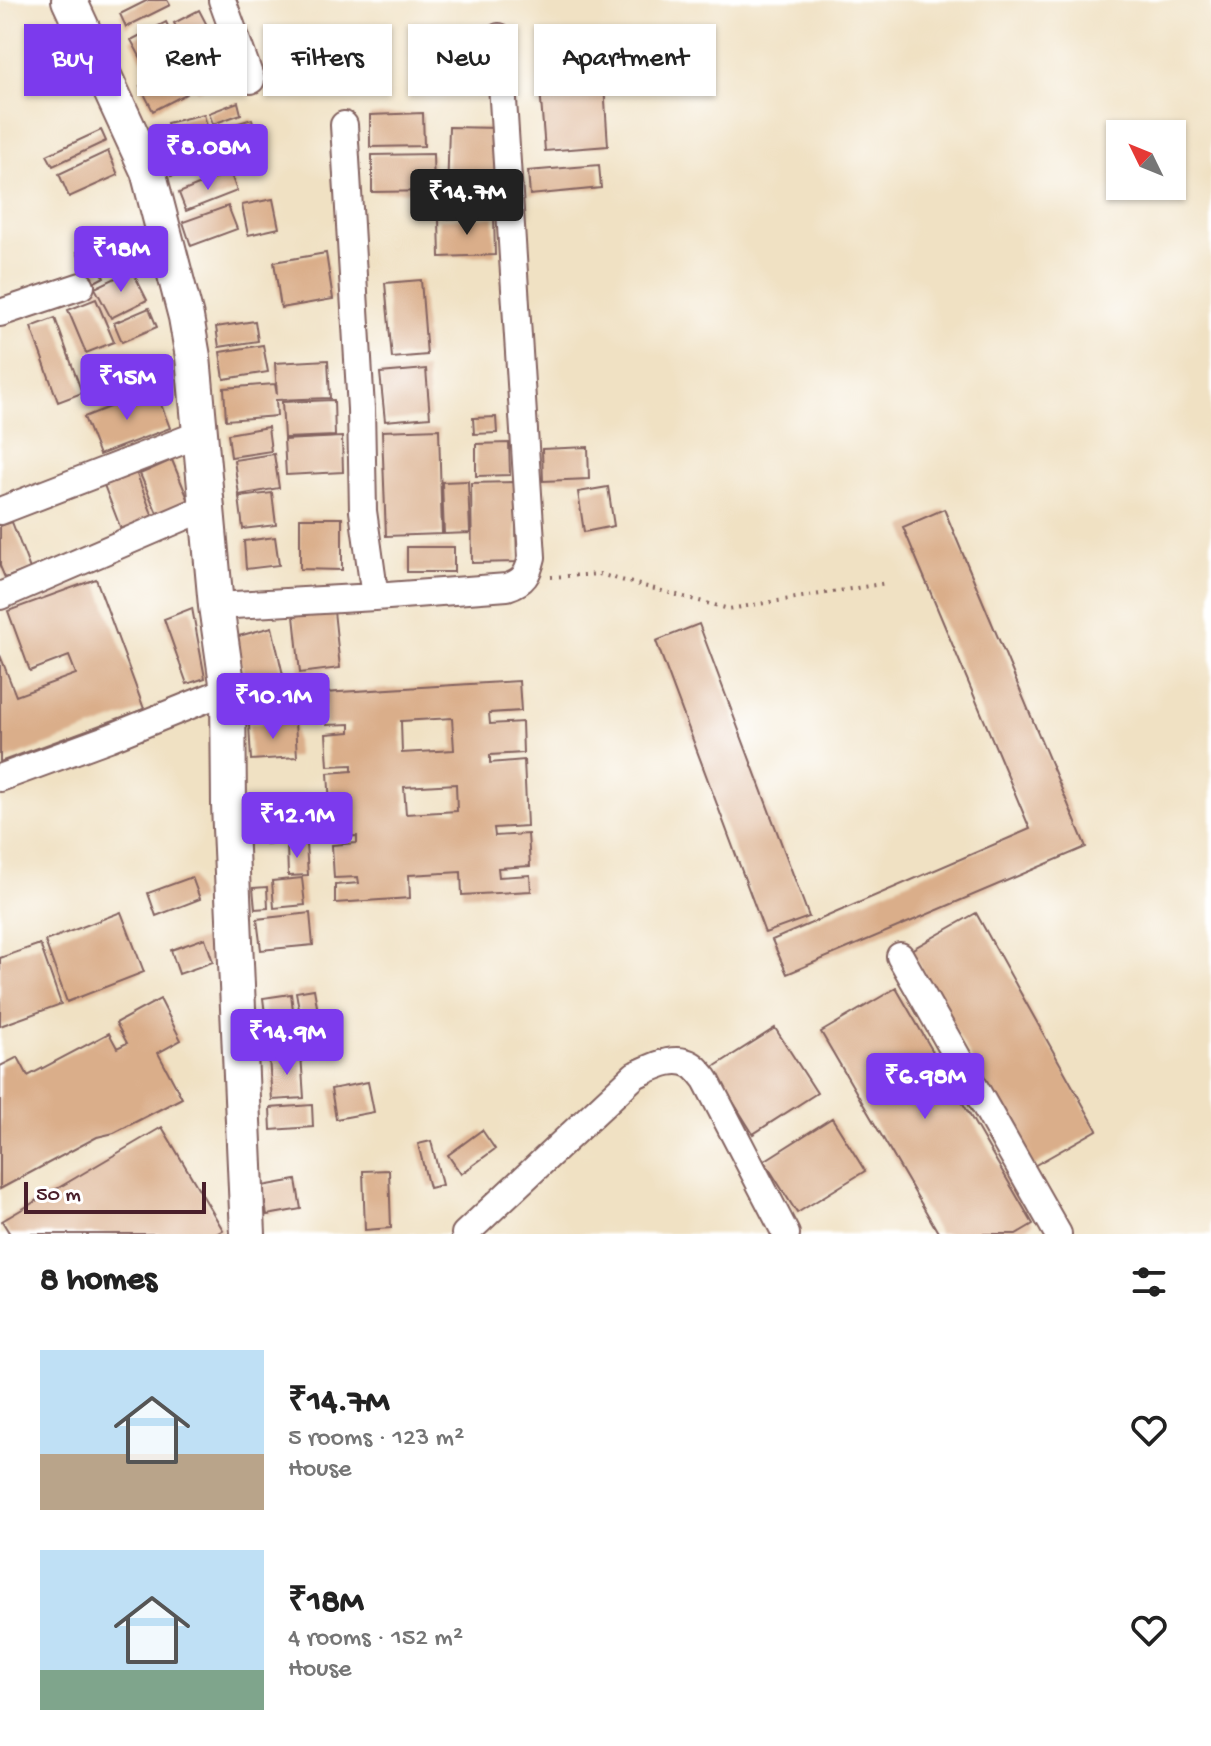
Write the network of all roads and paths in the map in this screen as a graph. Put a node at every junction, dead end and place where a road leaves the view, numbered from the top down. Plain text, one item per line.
1 (69, 0) edge
2 (222, 0) edge
3 (251, 80) dead end
4 (503, 96) edge
5 (344, 125) dead end
6 (81, 286) dead end
7 (0, 313) edge
8 (200, 434) junction
9 (207, 507) junction
10 (0, 511) edge
11 (525, 579) junction
12 (887, 583) dead end
13 (0, 596) edge
14 (375, 597) junction
15 (216, 606) junction
16 (228, 690) junction
17 (0, 778) edge
18 (900, 956) dead end
19 (248, 1234) edge
20 (465, 1234) edge
21 (786, 1234) edge
22 (1058, 1234) edge

1 - 8 street
2 - 3 street
4 - 11 street
5 - 14 street
6 - 7 street
8 - 9 street
8 - 10 street
9 - 13 street
9 - 15 street
11 - 12 path
11 - 14 street
14 - 15 street
15 - 16 street
16 - 17 street
16 - 19 street
18 - 22 street
20 - 21 street

